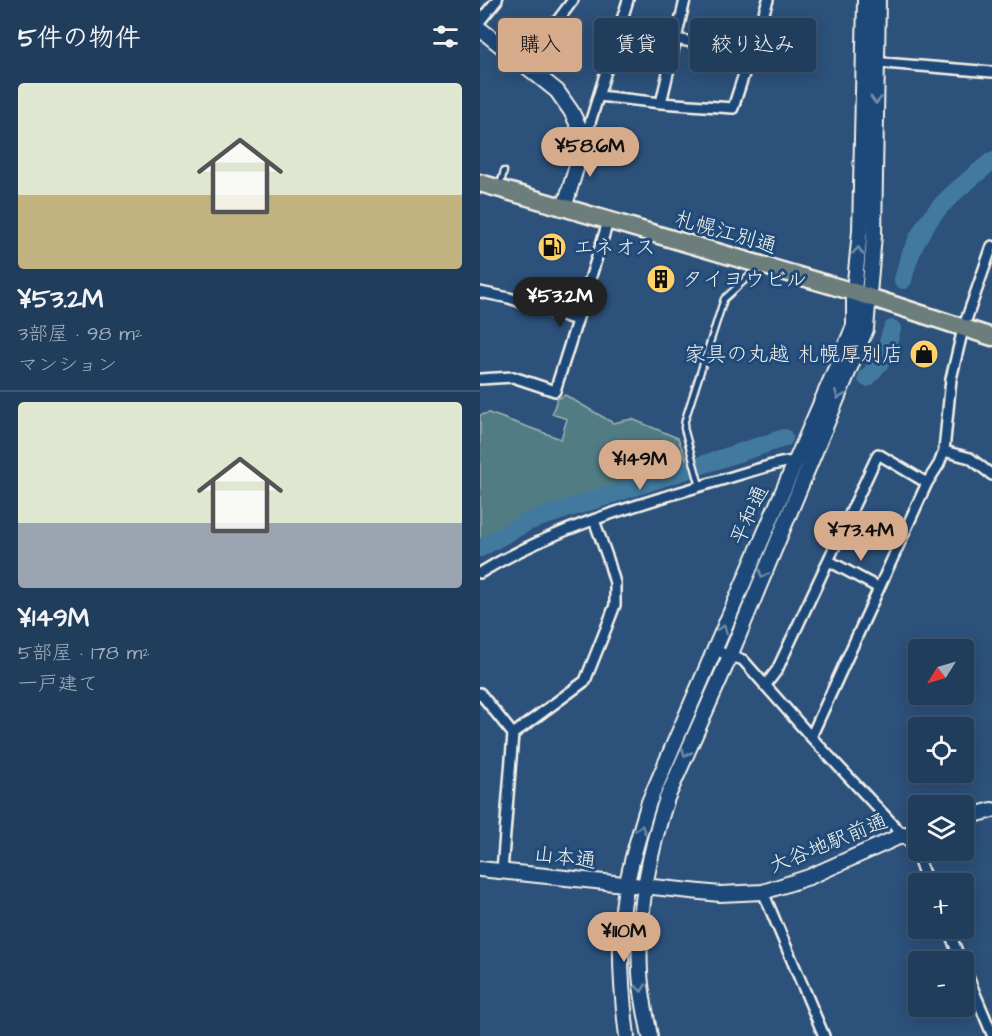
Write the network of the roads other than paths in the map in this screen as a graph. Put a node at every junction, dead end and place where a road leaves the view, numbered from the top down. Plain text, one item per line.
1 (497, 0) edge
2 (573, 0) edge
3 (685, 0) edge
4 (756, 0) edge
5 (865, 0) edge
6 (878, 0) edge
7 (624, 2) edge
8 (767, 2) edge
9 (560, 18) edge
10 (762, 18) edge
11 (480, 21) edge
12 (480, 29) edge
13 (678, 30) edge
14 (498, 43) edge
15 (871, 62) junction
16 (534, 72) edge
17 (668, 72) edge
18 (745, 72) edge
19 (992, 72) edge
20 (599, 96) junction
21 (661, 103) junction
22 (585, 139) junction
23 (504, 171) dead end
24 (480, 183) edge
25 (499, 189) junction
26 (564, 208) junction
27 (608, 222) junction
28 (992, 246) edge
29 (761, 265) junction
30 (480, 292) edge
31 (861, 294) junction
32 (577, 320) junction
33 (963, 329) junction
34 (992, 337) edge
35 (480, 379) edge
36 (944, 451) junction
37 (803, 463) junction
38 (992, 475) edge
39 (927, 483) junction
40 (700, 486) junction
41 (594, 520) junction
42 (829, 561) junction
43 (480, 573) edge
44 (879, 588) junction
45 (714, 650) junction
46 (730, 657) junction
47 (765, 686) junction
48 (480, 693) edge
49 (513, 734) junction
50 (811, 737) junction
51 (992, 810) edge
52 (974, 815) edge
53 (908, 834) edge
54 (903, 835) junction
55 (480, 869) edge
56 (502, 871) junction
57 (924, 873) edge
58 (627, 885) junction
59 (645, 888) junction
60 (763, 892) junction
61 (974, 991) edge
62 (992, 1034) edge
63 (627, 1036) edge
64 (650, 1036) edge
65 (824, 1036) edge

1 - 11 street
2 - 9 street
3 - 13 street
4 - 8 street
5 - 15 street, 平和通
6 - 15 street, 平和通
7 - 20 street
8 - 10 street
12 - 14 street
15 - 19 street
15 - 31 street, 平和通
16 - 22 street
17 - 21 street
18 - 21 street
20 - 21 street
20 - 22 street
22 - 26 street
23 - 25 lane
24 - 25 highway, 札幌江別通
25 - 26 highway, 札幌江別通
26 - 27 highway, 札幌江別通
27 - 29 highway, 札幌江別通
27 - 32 street
28 - 33 street
29 - 31 highway, 札幌江別通
29 - 40 lane
30 - 32 street
31 - 33 highway, 札幌江別通
31 - 37 street, 平和通
32 - 35 street
33 - 34 highway, 札幌江別通
33 - 36 street
36 - 38 street
36 - 39 street
37 - 40 street
45 -> 37 street, 平和通
37 -> 46 street, 平和通
39 - 42 street
39 - 44 street
40 - 41 street
41 - 43 street
41 - 49 street
42 - 44 street
42 - 47 street
44 - 50 street
45 - 46 street
58 -> 45 street, 平和通
46 - 47 street
46 -> 59 street, 平和通
47 - 50 street
48 - 49 street
49 - 56 street
50 - 54 street
51 - 52 street
53 - 54 street, 大谷地駅前通
54 - 57 street
54 - 60 street, 大谷地駅前通
55 - 56 street, 山本通
56 - 58 street, 山本通
58 - 59 street, 山本通
58 - 63 street, 平和通
59 - 60 street, 大谷地駅前通
59 -> 64 street, 平和通
60 - 65 street
61 - 62 street

